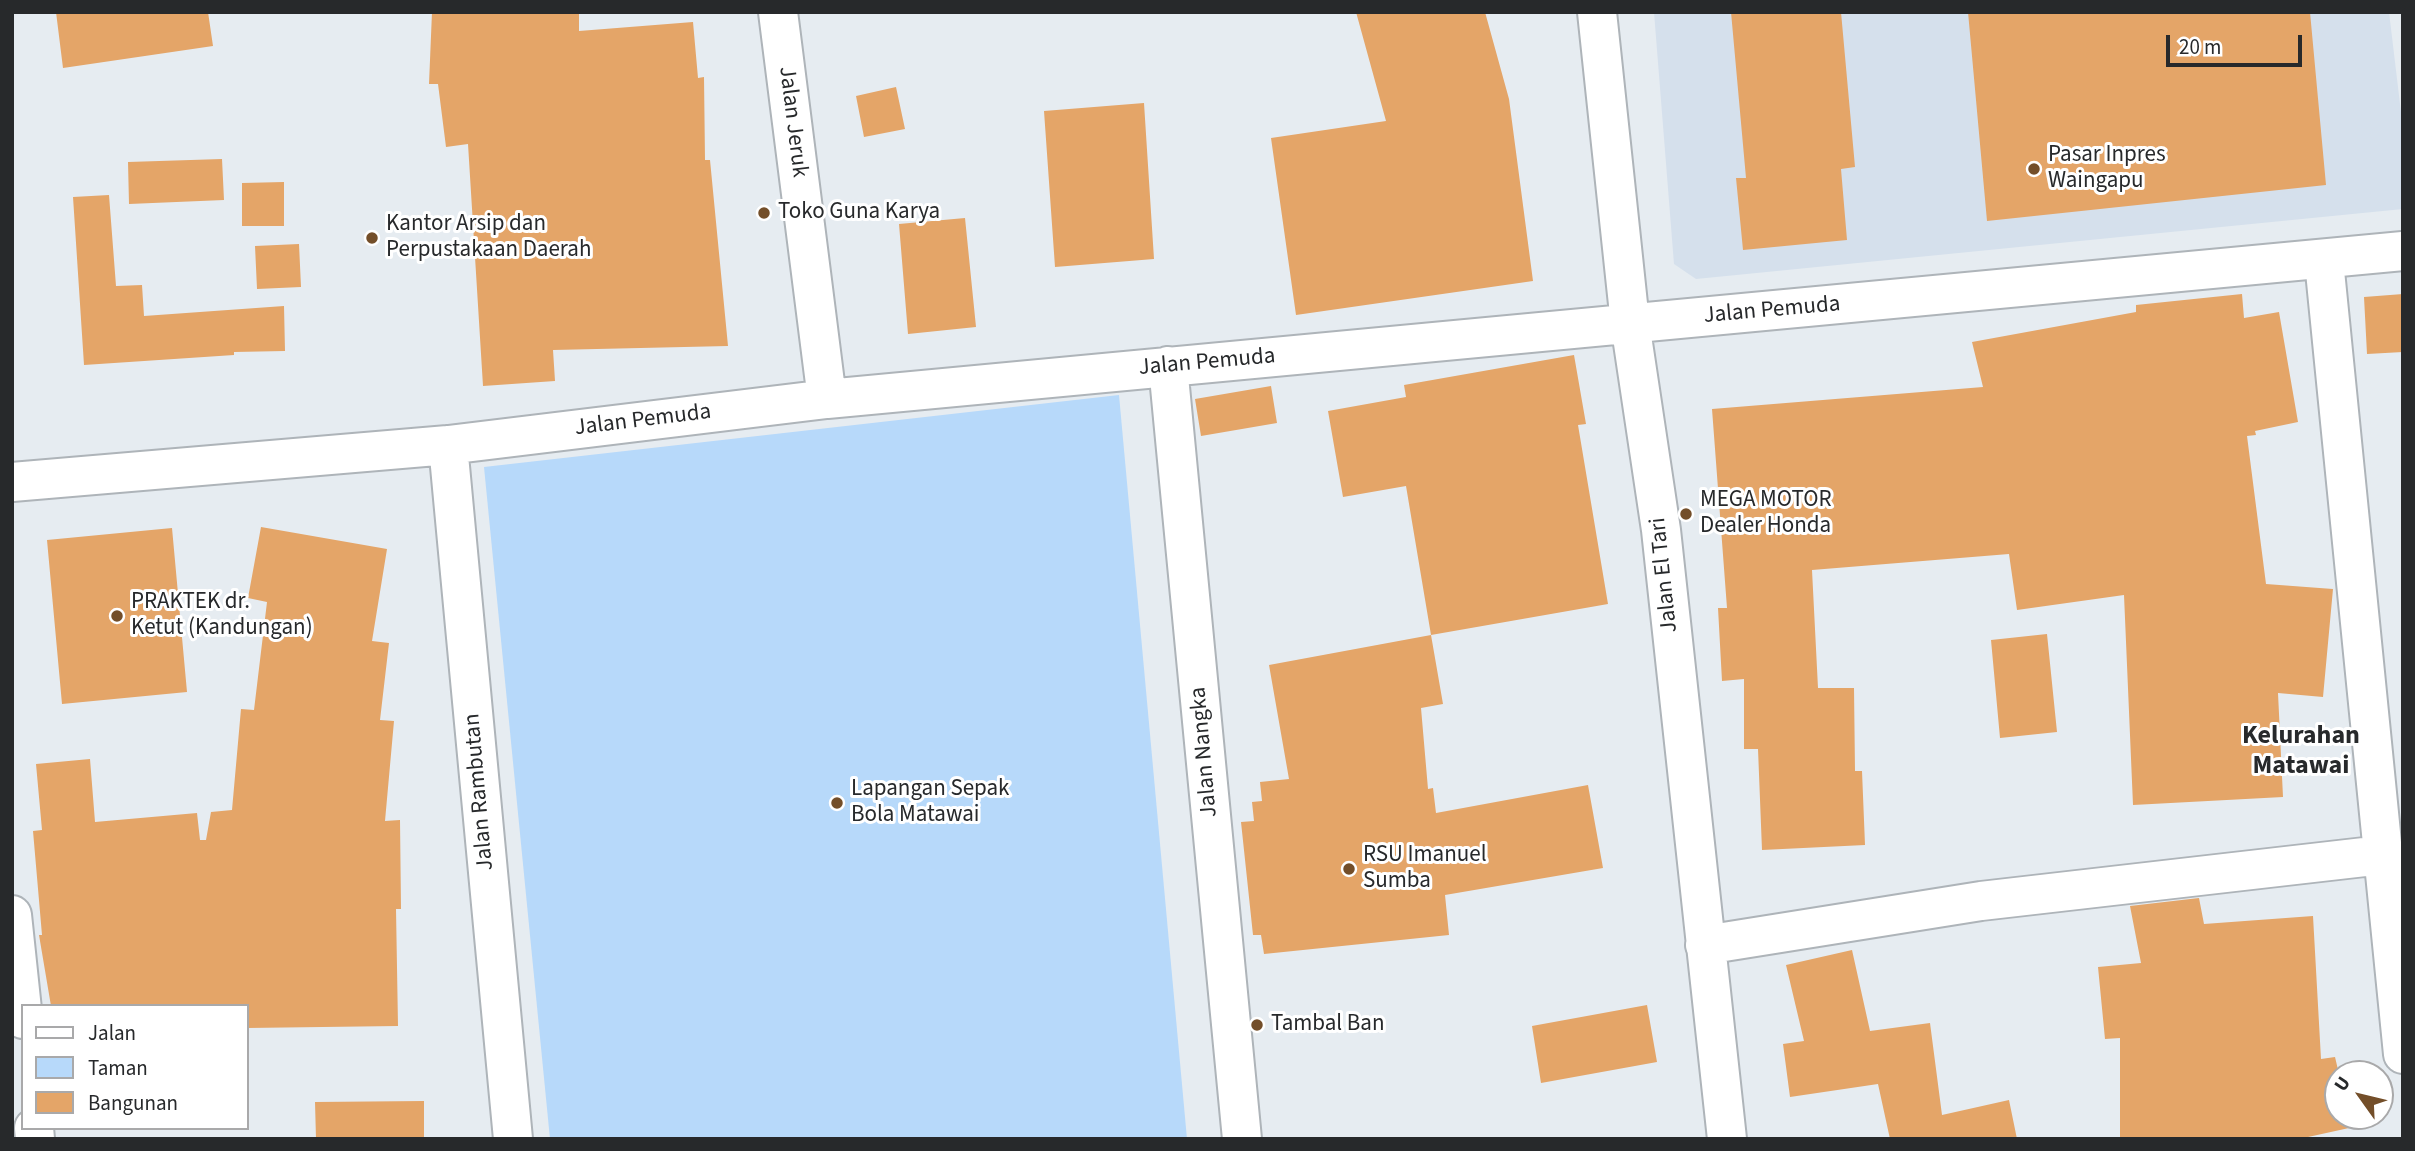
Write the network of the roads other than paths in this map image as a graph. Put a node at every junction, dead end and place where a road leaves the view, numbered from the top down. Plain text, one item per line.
1 (778, 12) edge
2 (1597, 12) edge
3 (2403, 251) edge
4 (2324, 261) junction
5 (1630, 323) junction
6 (1168, 366) junction
7 (827, 399) junction
8 (447, 445) junction
9 (12, 482) edge
10 (2382, 855) junction
11 (12, 915) edge
12 (1705, 945) junction
13 (21, 1004) edge
14 (2403, 1054) edge
15 (513, 1139) edge
16 (1242, 1139) edge
17 (1727, 1139) edge

1 - 7 street, Jalan Jeruk
2 - 5 street, Jalan El Tari
3 - 4 street, Jalan Pemuda
4 - 5 street, Jalan Pemuda
4 - 10 street
5 - 6 street, Jalan Pemuda
5 - 12 street, Jalan El Tari
6 - 7 street, Jalan Pemuda
6 - 16 street, Jalan Nangka
7 - 8 street, Jalan Pemuda
8 - 9 street, Jalan Pemuda
8 - 15 street, Jalan Rambutan
10 - 12 street
10 - 14 street
11 - 13 street
12 - 17 street, Jalan El Tari

